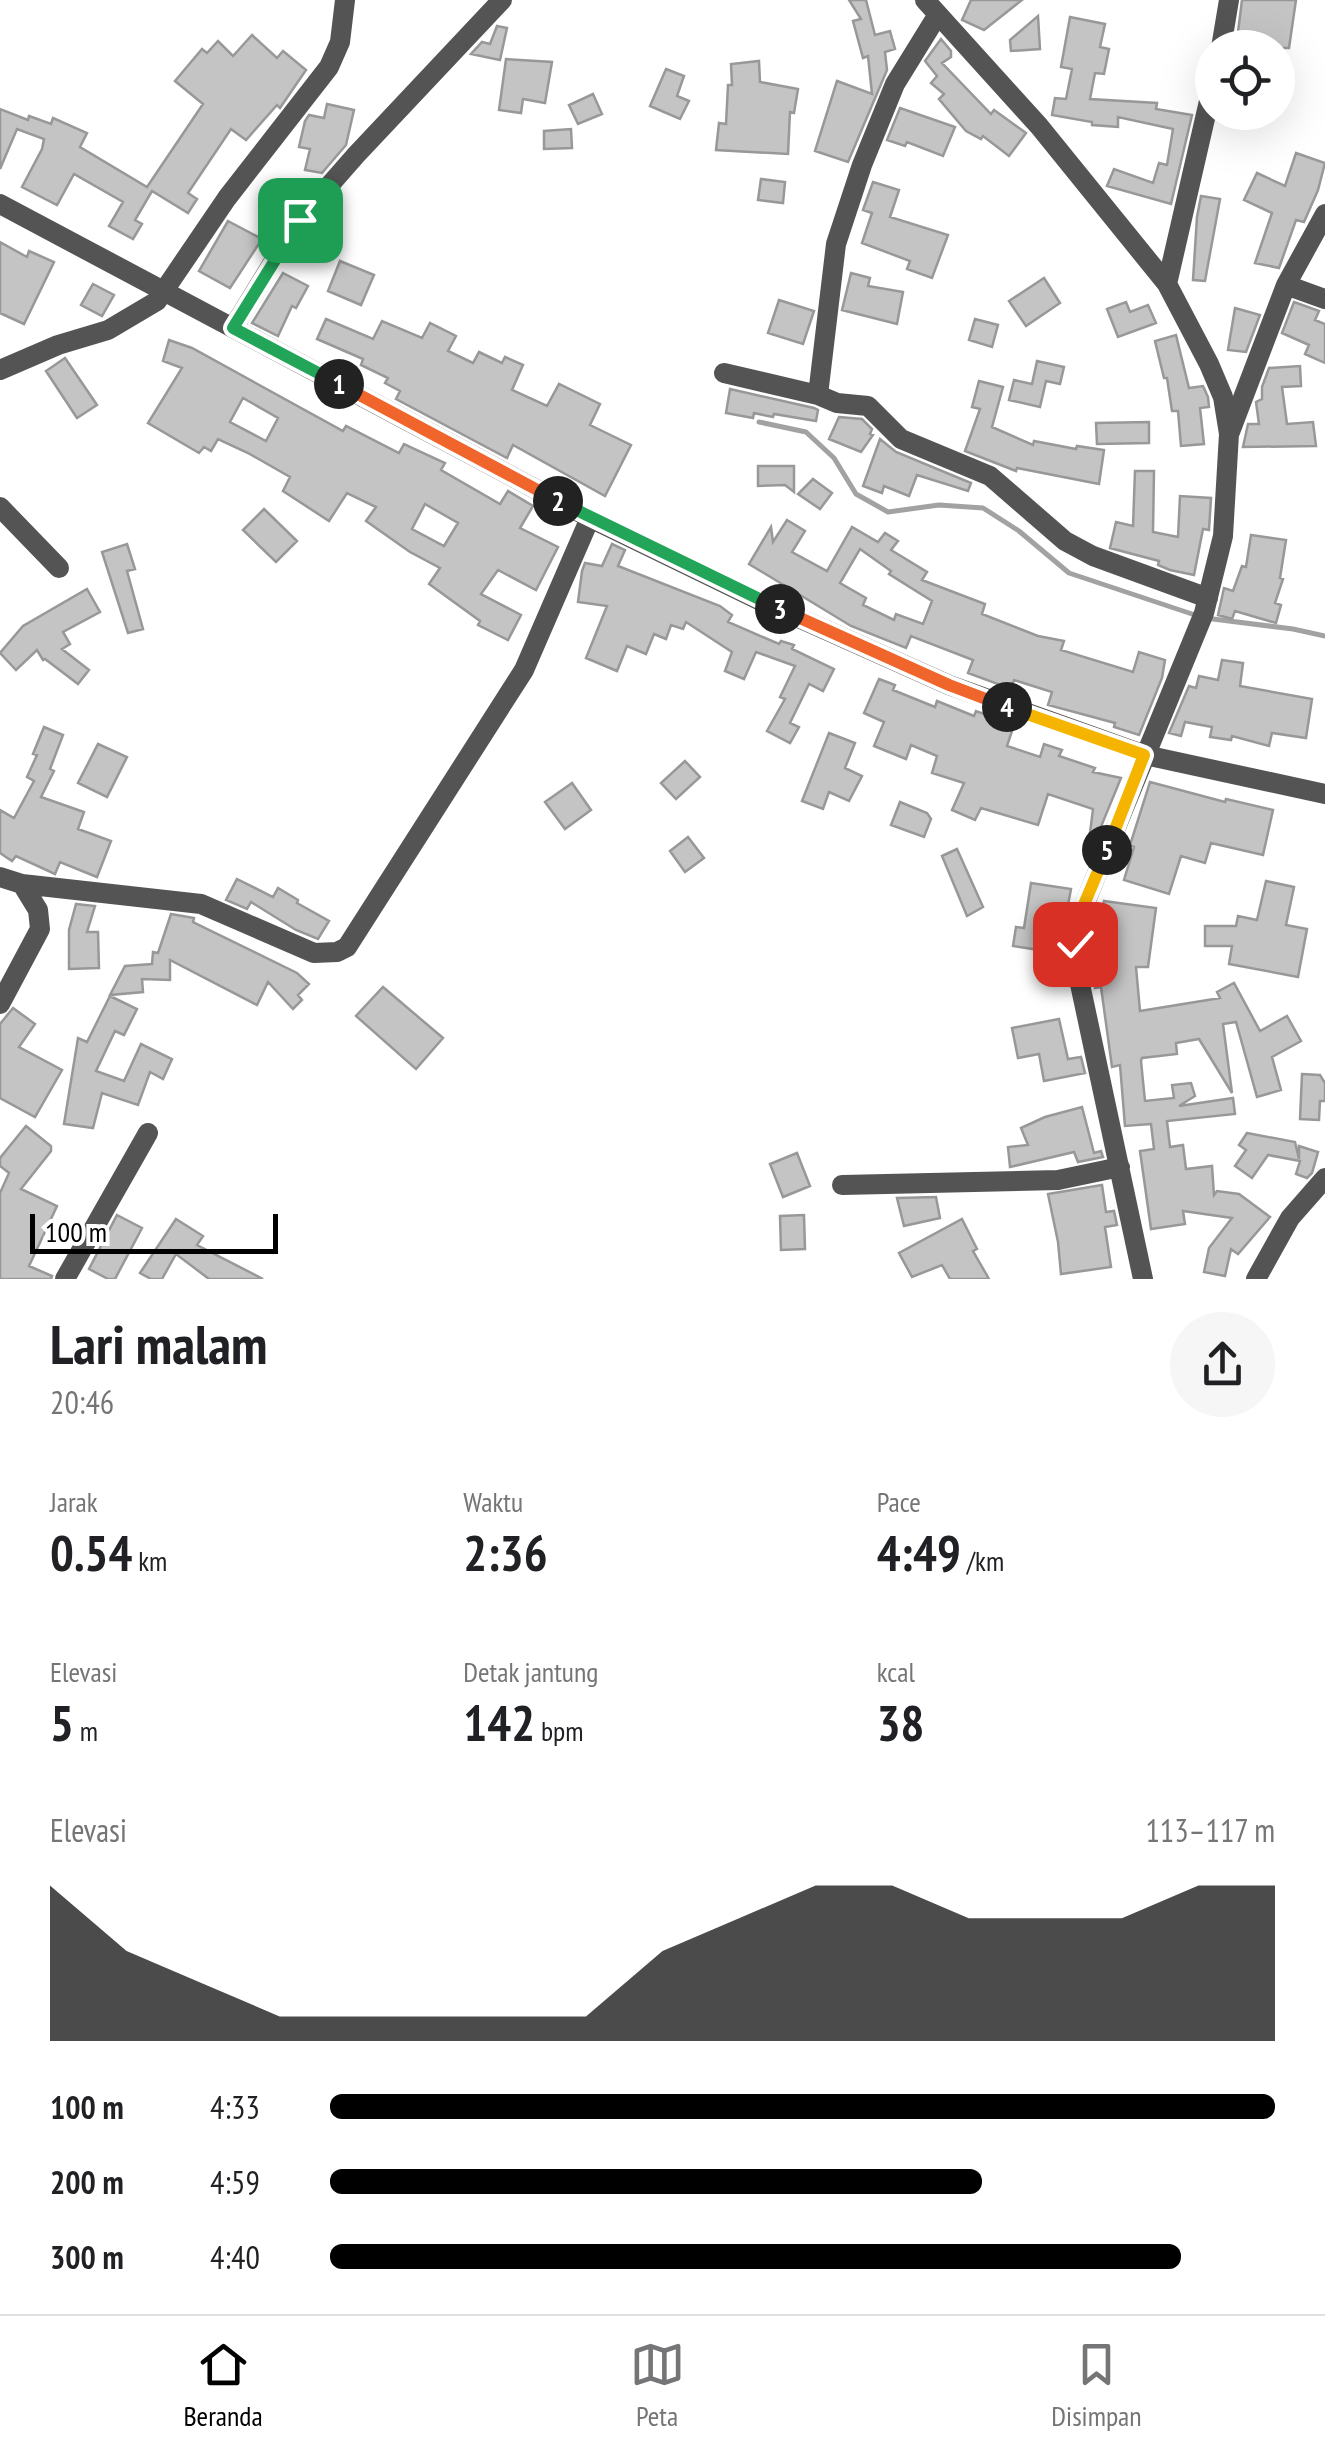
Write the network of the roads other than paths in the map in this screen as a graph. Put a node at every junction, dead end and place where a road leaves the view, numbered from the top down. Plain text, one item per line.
1 (345, 0) edge
2 (502, 0) edge
3 (1229, 0) edge
4 (932, 8) edge
5 (1224, 30) edge
6 (1202, 130) edge
7 (0, 204) edge
8 (1325, 214) edge
9 (1167, 284) junction
10 (1286, 286) junction
11 (162, 292) junction
12 (1325, 299) edge
13 (233, 328) junction
14 (0, 370) edge
15 (724, 373) dead end
16 (818, 395) junction
17 (1230, 434) junction
18 (0, 507) edge
19 (590, 518) junction
20 (59, 568) dead end
21 (1206, 606) junction
22 (1144, 755) junction
23 (1325, 794) edge
24 (0, 876) edge
25 (22, 884) junction
26 (0, 1004) edge
27 (148, 1132) dead end
28 (1120, 1167) junction
29 (1325, 1178) edge
30 (842, 1184) dead end
31 (65, 1279) edge
32 (1143, 1279) edge
33 (1256, 1279) edge

1 - 11 street
2 - 13 street
3 - 5 street
4 - 9 street
4 - 16 street
6 - 9 street
7 - 11 street
8 - 10 street
9 - 17 street
10 - 12 street
10 - 17 street
11 - 13 street
11 - 14 street
13 - 19 street
15 - 16 street
16 - 21 street
17 - 21 street
18 - 20 street
19 - 22 street
19 - 25 street
21 - 22 street
22 - 23 street
22 - 28 street
24 - 25 street
25 - 26 street
27 - 31 street
28 - 30 street
28 - 32 street
29 - 33 street

